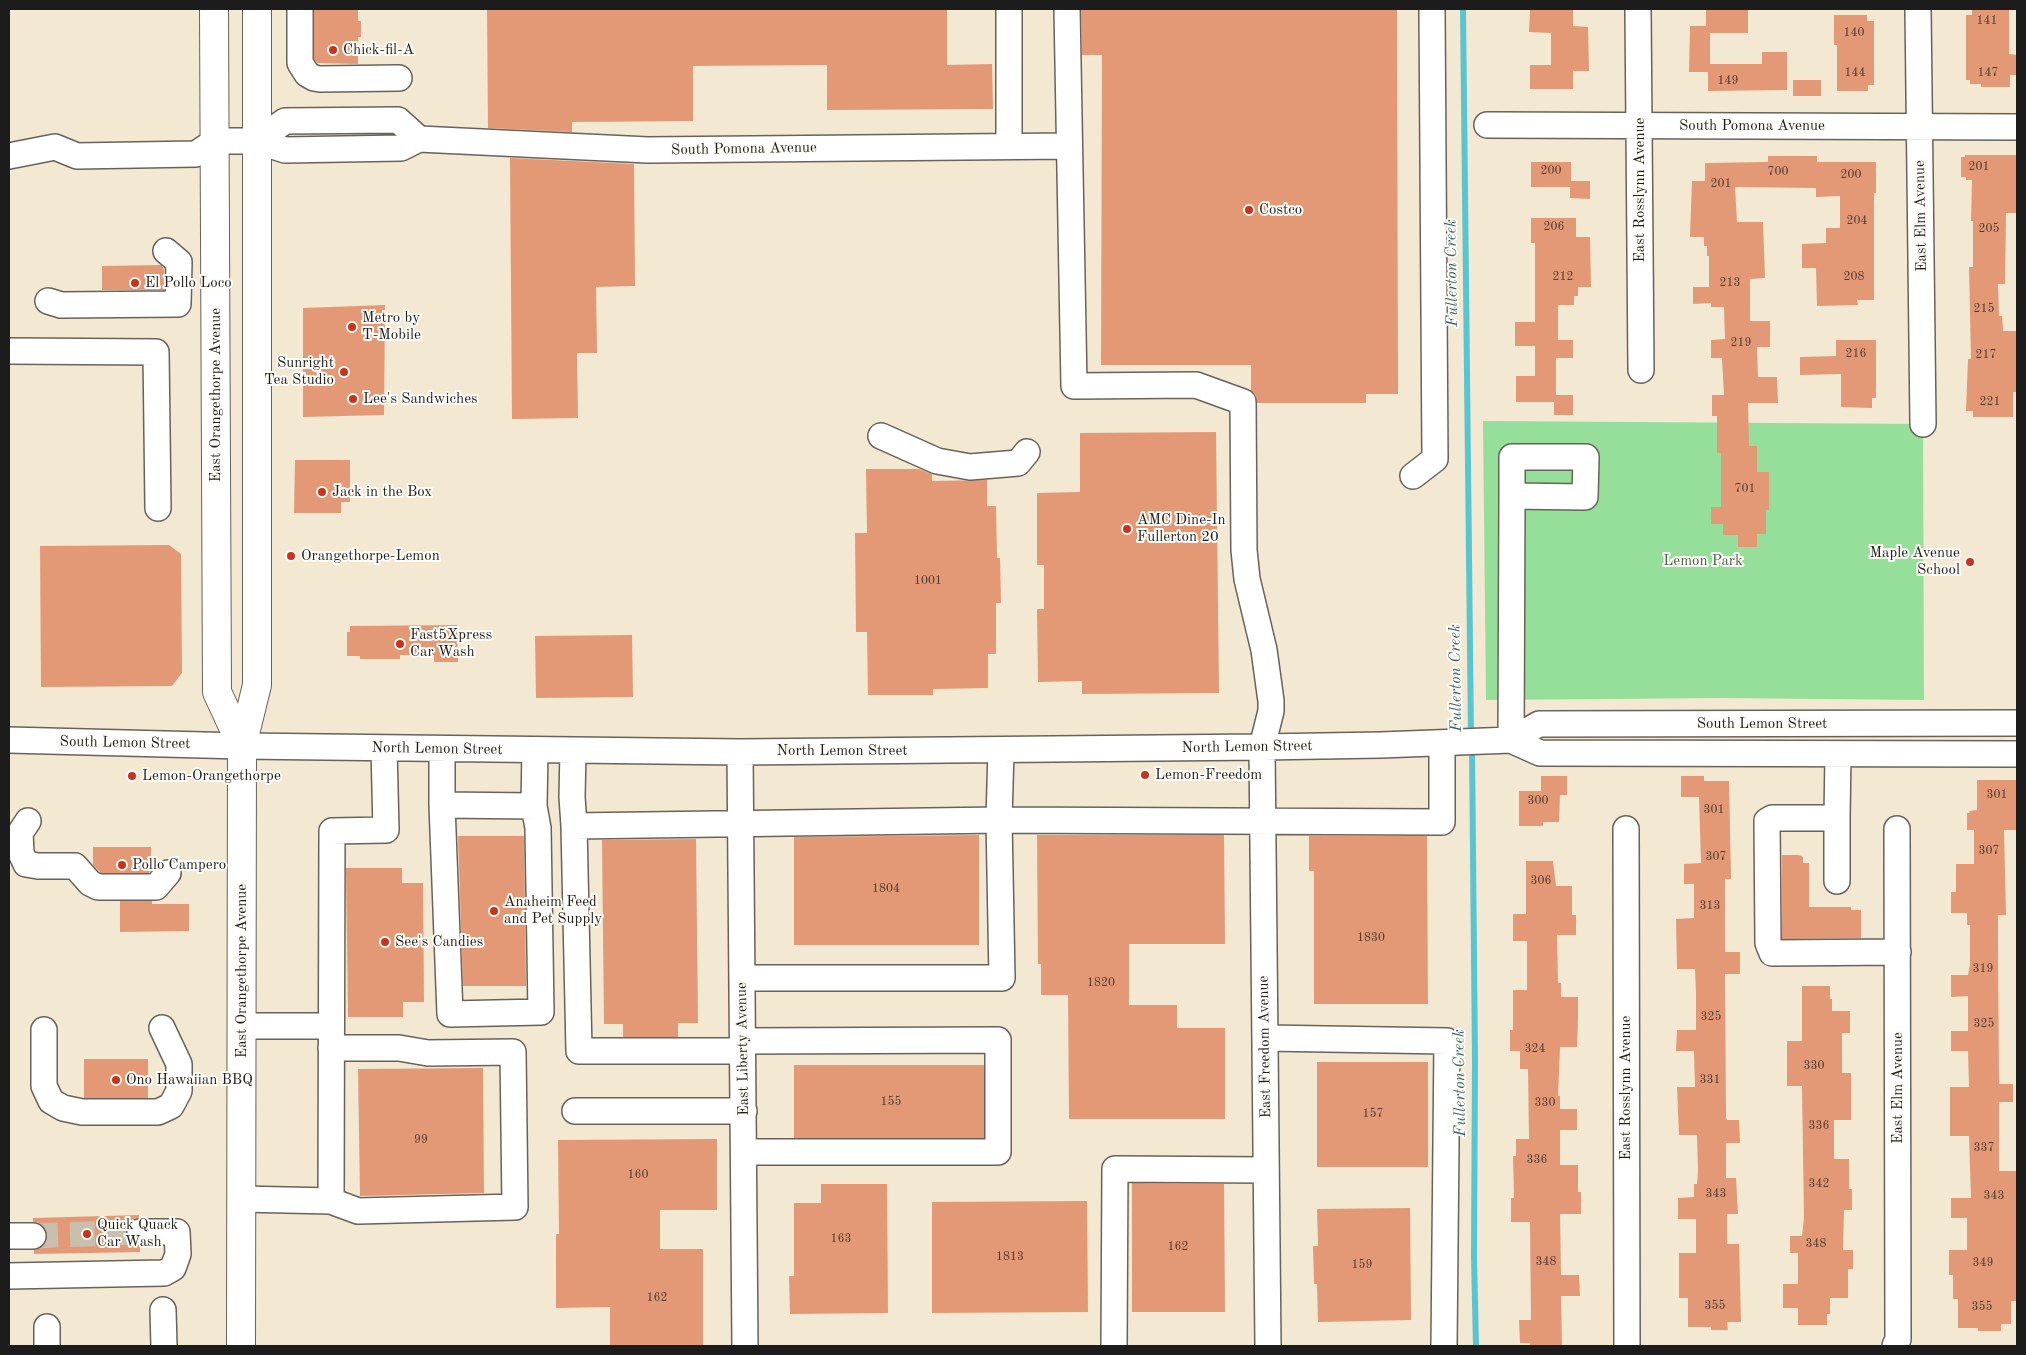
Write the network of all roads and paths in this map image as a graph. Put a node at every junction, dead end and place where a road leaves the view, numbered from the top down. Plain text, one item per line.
1 (214, 9) edge
2 (256, 9) edge
3 (300, 9) edge
4 (1009, 9) edge
5 (1067, 9) edge
6 (1432, 9) edge
7 (1638, 9) edge
8 (1918, 9) edge
9 (399, 78) dead end
10 (1487, 125) dead end
11 (1640, 126) junction
12 (1920, 127) junction
13 (2017, 127) edge
14 (215, 141) junction
15 (257, 141) junction
16 (1009, 146) junction
17 (1069, 146) junction
18 (9, 156) edge
19 (166, 251) dead end
20 (48, 301) dead end
21 (9, 352) edge
22 (1641, 370) dead end
23 (1923, 424) dead end
24 (881, 436) dead end
25 (1027, 452) dead end
26 (1413, 476) dead end
27 (1512, 496) dead end
28 (158, 508) dead end
29 (2017, 723) edge
30 (9, 740) edge
31 (1501, 741) junction
32 (1442, 744) junction
33 (242, 746) junction
34 (1262, 747) junction
35 (384, 748) junction
36 (442, 748) junction
37 (535, 750) junction
38 (573, 750) junction
39 (1001, 750) junction
40 (740, 752) junction
41 (1838, 754) junction
42 (2017, 754) edge
43 (442, 805) junction
44 (534, 806) junction
45 (1837, 818) junction
46 (28, 820) dead end
47 (999, 820) junction
48 (1262, 820) junction
49 (741, 823) junction
50 (574, 826) junction
51 (1626, 829) dead end
52 (1898, 829) dead end
53 (168, 873) dead end
54 (1837, 881) dead end
55 (1898, 952) junction
56 (742, 978) junction
57 (241, 1026) junction
58 (162, 1028) dead end
59 (44, 1030) dead end
60 (330, 1037) junction
61 (1265, 1038) junction
62 (743, 1046) junction
63 (575, 1110) dead end
64 (744, 1111) junction
65 (744, 1152) junction
66 (1266, 1170) junction
67 (241, 1199) junction
68 (330, 1201) junction
69 (140, 1232) tunnel mouth
70 (9, 1236) edge
71 (34, 1236) tunnel mouth
72 (9, 1276) edge
73 (163, 1310) dead end
74 (164, 1346) edge
75 (241, 1346) edge
76 (746, 1346) edge
77 (1114, 1346) edge
78 (1268, 1346) edge
79 (1444, 1346) edge
80 (1627, 1346) edge
81 (1895, 1346) edge

1 - 14 main road, East Orangethorpe Avenue
2 - 15 main road, East Orangethorpe Avenue
3 - 9 street
4 - 16 street
5 - 17 street
6 - 26 street
7 - 11 street, East Rosslynn Avenue
8 - 12 street, East Elm Avenue
10 - 11 street, South Pomona Avenue
11 - 12 street, South Pomona Avenue
11 - 22 street, East Rosslynn Avenue
12 - 13 street, South Pomona Avenue
12 - 23 street, East Elm Avenue
14 - 15 street, South Pomona Avenue
14 - 18 street
14 - 33 main road, East Orangethorpe Avenue
15 - 16 street, South Pomona Avenue
15 - 33 main road, East Orangethorpe Avenue
16 - 17 street, South Pomona Avenue
17 - 34 street, East Freedom Avenue
19 - 20 street
21 - 28 street
24 - 25 street
27 - 31 street
29 - 31 street, South Lemon Street
30 - 33 street, South Lemon Street
31 - 32 street, South Lemon Street
31 - 41 street, South Lemon Street
32 - 34 street, North Lemon Street
32 - 48 street
33 - 35 street, North Lemon Street
33 - 57 main road, East Orangethorpe Avenue
34 - 39 street, North Lemon Street
34 - 48 street, East Freedom Avenue
35 - 36 street, North Lemon Street
35 - 60 street
36 - 37 street, North Lemon Street
36 - 43 street
37 - 38 street, North Lemon Street
37 - 44 street
38 - 40 street, North Lemon Street
38 - 50 street
39 - 40 street, North Lemon Street
39 - 47 street
40 - 49 street, East Liberty Avenue
41 - 42 street, South Lemon Street
41 - 45 street
43 - 44 street
43 - 44 street
45 - 54 street
45 - 55 street
46 - 53 street
47 - 48 street
47 - 49 street
47 - 56 street
48 - 61 street, East Freedom Avenue
49 - 50 street
49 - 56 street, East Liberty Avenue
50 - 62 street
51 - 80 street, East Rosslynn Avenue
52 - 55 street, East Elm Avenue
55 - 81 street, East Elm Avenue
56 - 62 street, East Liberty Avenue
57 - 60 street
57 - 67 main road, East Orangethorpe Avenue
58 - 59 street
60 - 68 street
60 - 68 street
61 - 66 street, East Freedom Avenue
61 - 79 street
62 - 64 street, East Liberty Avenue
62 - 65 street
63 - 64 street
64 - 65 street, East Liberty Avenue
65 - 76 street, East Liberty Avenue
66 - 77 street
66 - 78 street, East Freedom Avenue
67 - 68 street
67 - 75 main road, East Orangethorpe Avenue
69 - 72 street
70 - 71 street
73 - 74 street

